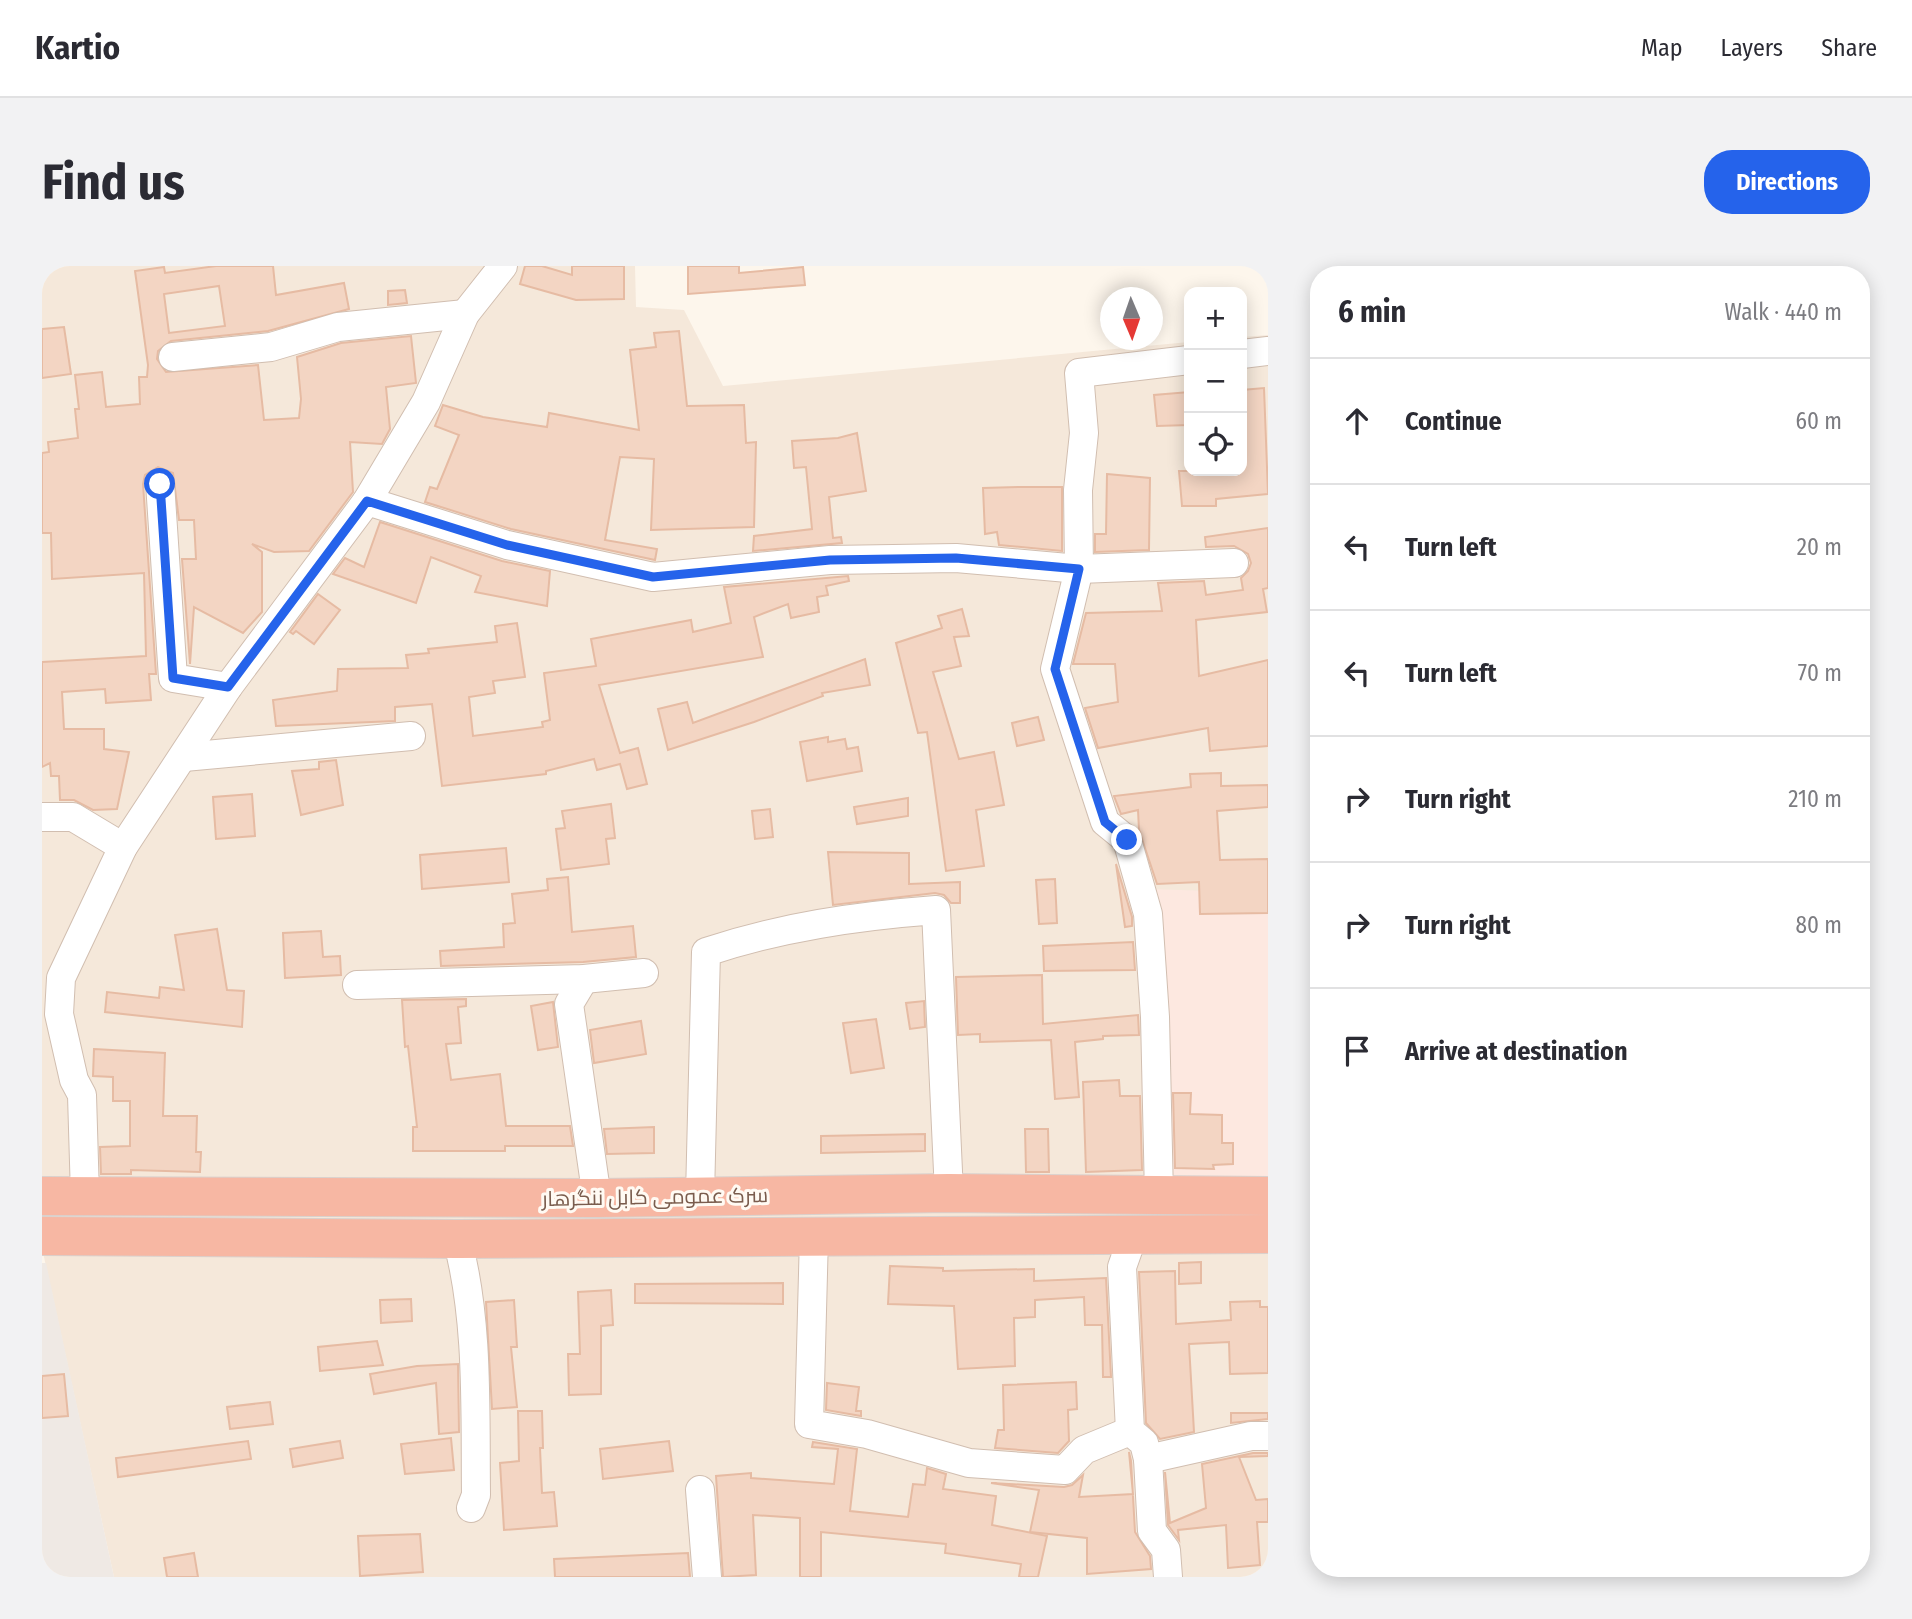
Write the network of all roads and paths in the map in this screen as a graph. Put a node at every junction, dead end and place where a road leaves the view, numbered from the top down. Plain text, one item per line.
1 (503, 266) edge
2 (464, 314) junction
3 (1268, 351) edge
4 (1247, 353) edge
5 (173, 357) dead end
6 (1184, 361) edge
7 (160, 484) dead end
8 (367, 501) junction
9 (1234, 563) dead end
10 (1079, 569) junction
11 (228, 687) junction
12 (411, 736) dead end
13 (184, 757) junction
14 (42, 817) edge
15 (123, 847) junction
16 (644, 973) dead end
17 (584, 979) junction
18 (358, 985) dead end
19 (948, 1193) junction
20 (42, 1196) edge
21 (85, 1196) junction
22 (700, 1196) junction
23 (1159, 1196) junction
24 (1268, 1196) edge
25 (597, 1198) junction
26 (1134, 1233) junction
27 (1268, 1234) edge
28 (42, 1236) edge
29 (814, 1236) junction
30 (457, 1239) junction
31 (1130, 1431) junction
32 (1268, 1436) edge
33 (1148, 1459) junction
34 (700, 1490) dead end
35 (471, 1508) dead end
36 (706, 1577) edge
37 (1168, 1577) edge

1 - 2 street
2 - 5 street
2 - 8 street
3 - 4 street
6 - 10 street
7 - 11 street
8 - 10 street
8 - 11 street
9 - 10 street
10 - 23 street
11 - 13 street
12 - 13 street
13 - 15 street
14 - 15 street
15 - 21 street
16 - 17 street
17 - 18 street
17 - 25 street
19 - 22 highway, سرک عمومی کابل ننگرهار
19 - 22 street
19 - 23 highway, سرک عمومی کابل ننگرهار
20 - 21 highway, سرک عمومی کابل ننگرهار
21 - 25 highway, سرک عمومی کابل ننگرهار
22 - 25 highway, سرک عمومی کابل ننگرهار
23 - 24 highway, سرک عمومی کابل ننگرهار
26 - 27 highway, سرک عمومی کابل ننگرهار
26 - 29 highway, سرک عمومی کابل ننگرهار
26 - 31 street
28 - 30 highway, سرک عمومی کابل ننگرهار
29 - 30 highway, سرک عمومی کابل ننگرهار
29 - 31 street
30 - 35 street
31 - 33 street
32 - 33 street
33 - 37 street
34 - 36 street

